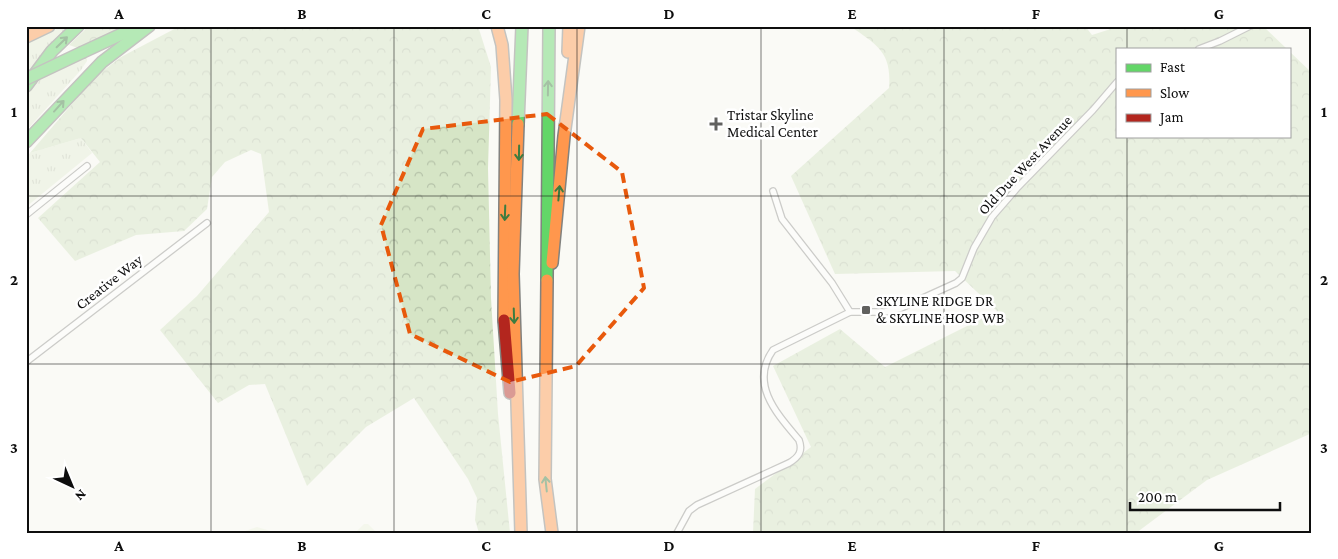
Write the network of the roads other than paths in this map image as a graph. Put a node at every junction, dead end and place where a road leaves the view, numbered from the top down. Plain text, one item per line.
1 (48, 26) edge
2 (78, 26) edge
3 (139, 26) edge
4 (148, 26) edge
5 (497, 26) edge
6 (522, 26) edge
7 (549, 26) edge
8 (569, 26) edge
9 (579, 26) edge
10 (1250, 26) edge
11 (26, 37) edge
12 (1202, 48) edge
13 (26, 79) edge
14 (1116, 83) edge
15 (26, 86) edge
16 (564, 136) junction
17 (26, 142) edge
18 (87, 166) dead end
19 (773, 191) dead end
20 (26, 215) edge
21 (207, 223) dead end
22 (850, 312) junction
23 (544, 346) junction
24 (26, 362) edge
25 (520, 505) junction
26 (521, 533) edge
27 (552, 533) edge
28 (677, 533) edge

1 - 11 highway
15 -> 2 highway
3 - 13 highway, bridge
17 -> 4 highway
5 -> 25 highway
6 -> 25 highway
23 -> 7 highway
8 - 16 highway
9 - 16 highway
10 - 12 street
14 - 22 street, Old Due West Avenue
23 -> 16 highway
18 - 20 street
19 - 22 street
21 - 24 street, Creative Way
22 - 28 street, Old Due West Avenue
27 -> 23 highway
25 - 26 highway

